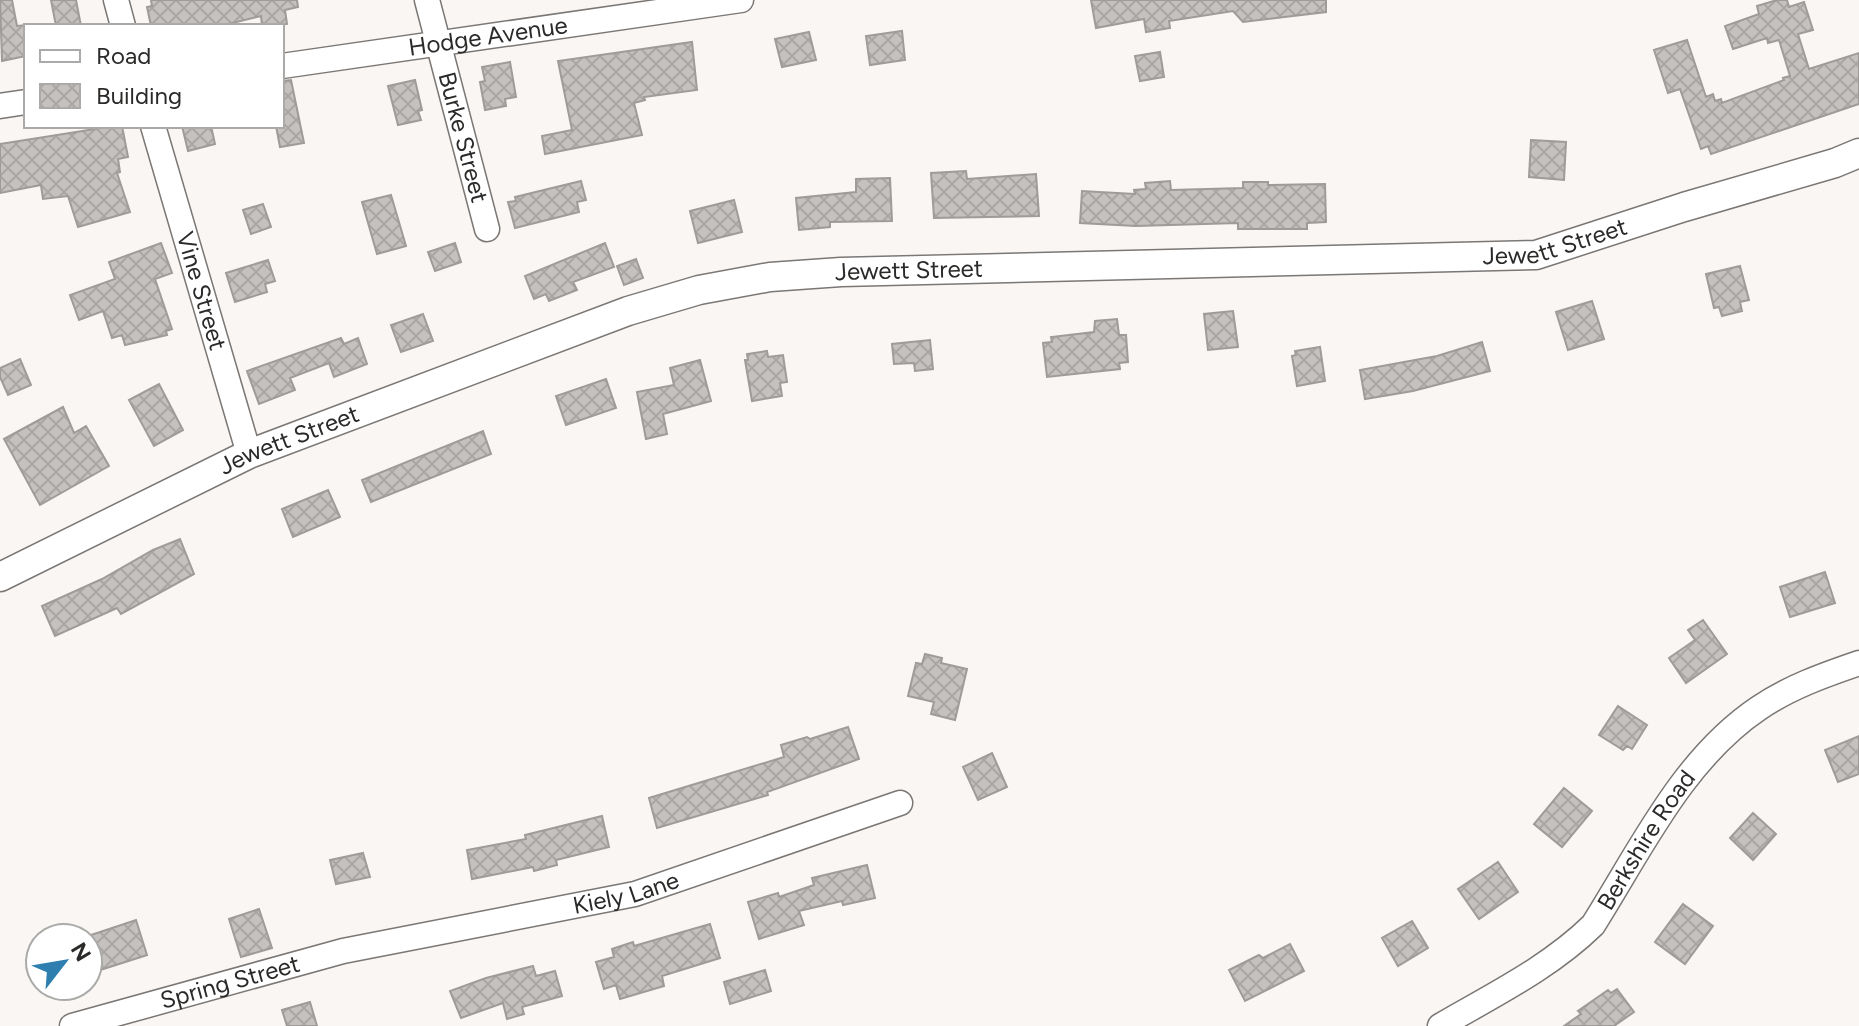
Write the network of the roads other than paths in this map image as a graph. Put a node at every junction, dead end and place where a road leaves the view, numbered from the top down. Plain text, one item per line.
1 (116, 0) edge
2 (427, 0) edge
3 (741, 0) edge
4 (122, 24) edge
5 (437, 44) junction
6 (284, 66) edge
7 (24, 102) edge
8 (0, 106) edge
9 (154, 128) edge
10 (1859, 153) edge
11 (487, 229) dead end
12 (249, 454) junction
13 (0, 577) edge
14 (1859, 663) edge
15 (900, 803) dead end
16 (343, 951) joint
17 (72, 1026) edge
18 (1440, 1026) edge

1 - 4 street
2 - 5 street, Burke Street
3 - 5 street, Hodge Avenue
5 - 6 street, Hodge Avenue
5 - 11 street, Burke Street
7 - 8 street
9 - 12 street, Vine Street
10 - 12 street, Jewett Street
12 - 13 street, Jewett Street
14 - 18 street, Berkshire Road
15 - 16 street, Kiely Lane
16 - 17 street, Spring Street

